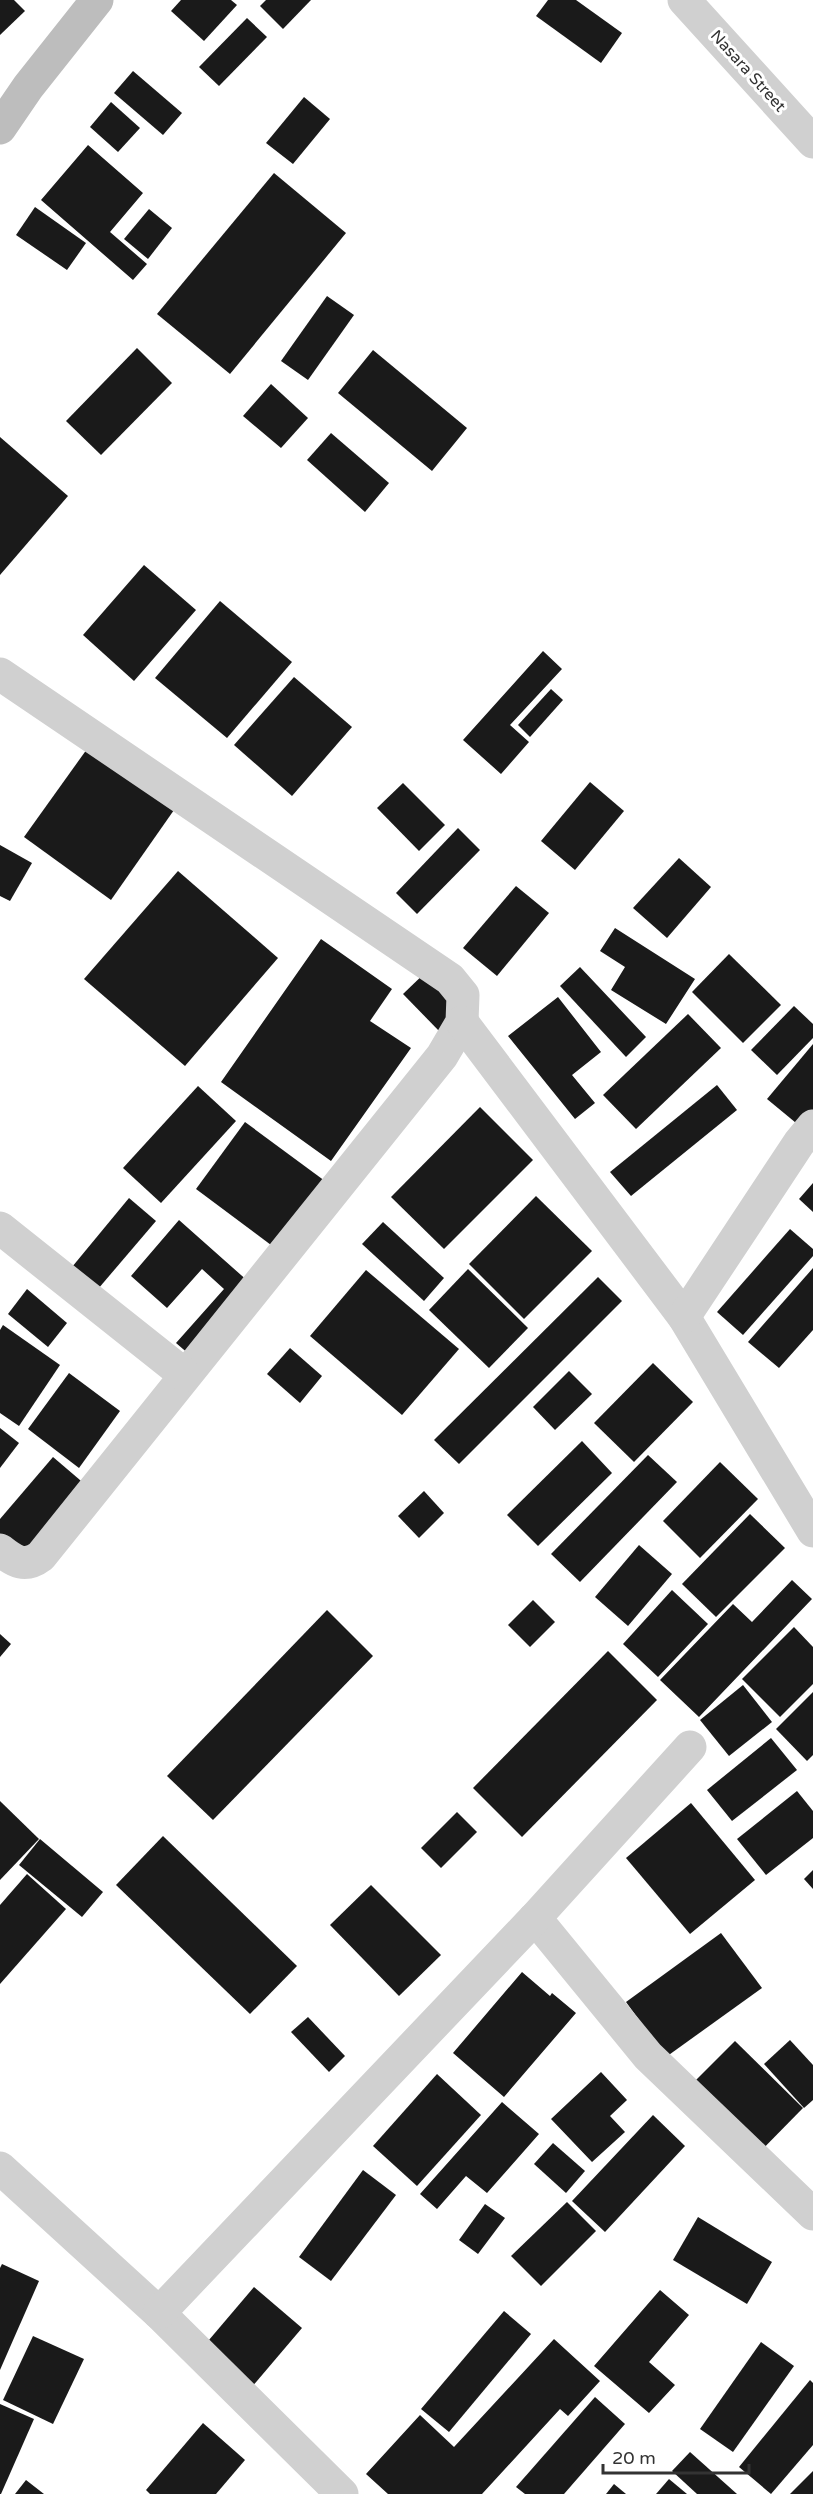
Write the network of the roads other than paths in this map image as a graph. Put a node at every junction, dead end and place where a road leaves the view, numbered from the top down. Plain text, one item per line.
1 (684, 0) edge
2 (85, 5) edge
3 (0, 129) edge
4 (813, 142) edge
5 (0, 674) edge
6 (462, 1022) junction
7 (813, 1126) edge
8 (0, 1228) edge
9 (684, 1317) junction
10 (185, 1375) junction
11 (813, 1531) edge
12 (0, 1551) edge
13 (690, 1747) dead end
14 (535, 1918) junction
15 (0, 2168) edge
16 (813, 2214) edge
17 (159, 2313) junction
18 (342, 2494) edge

1 - 4 street, Nasara Street
2 - 3 street
5 - 6 street
6 - 9 street
6 - 10 street
7 - 9 street
8 - 10 street
9 - 11 street
10 - 12 street
13 - 14 street
14 - 16 street
14 - 17 street
15 - 17 street
17 - 18 street

